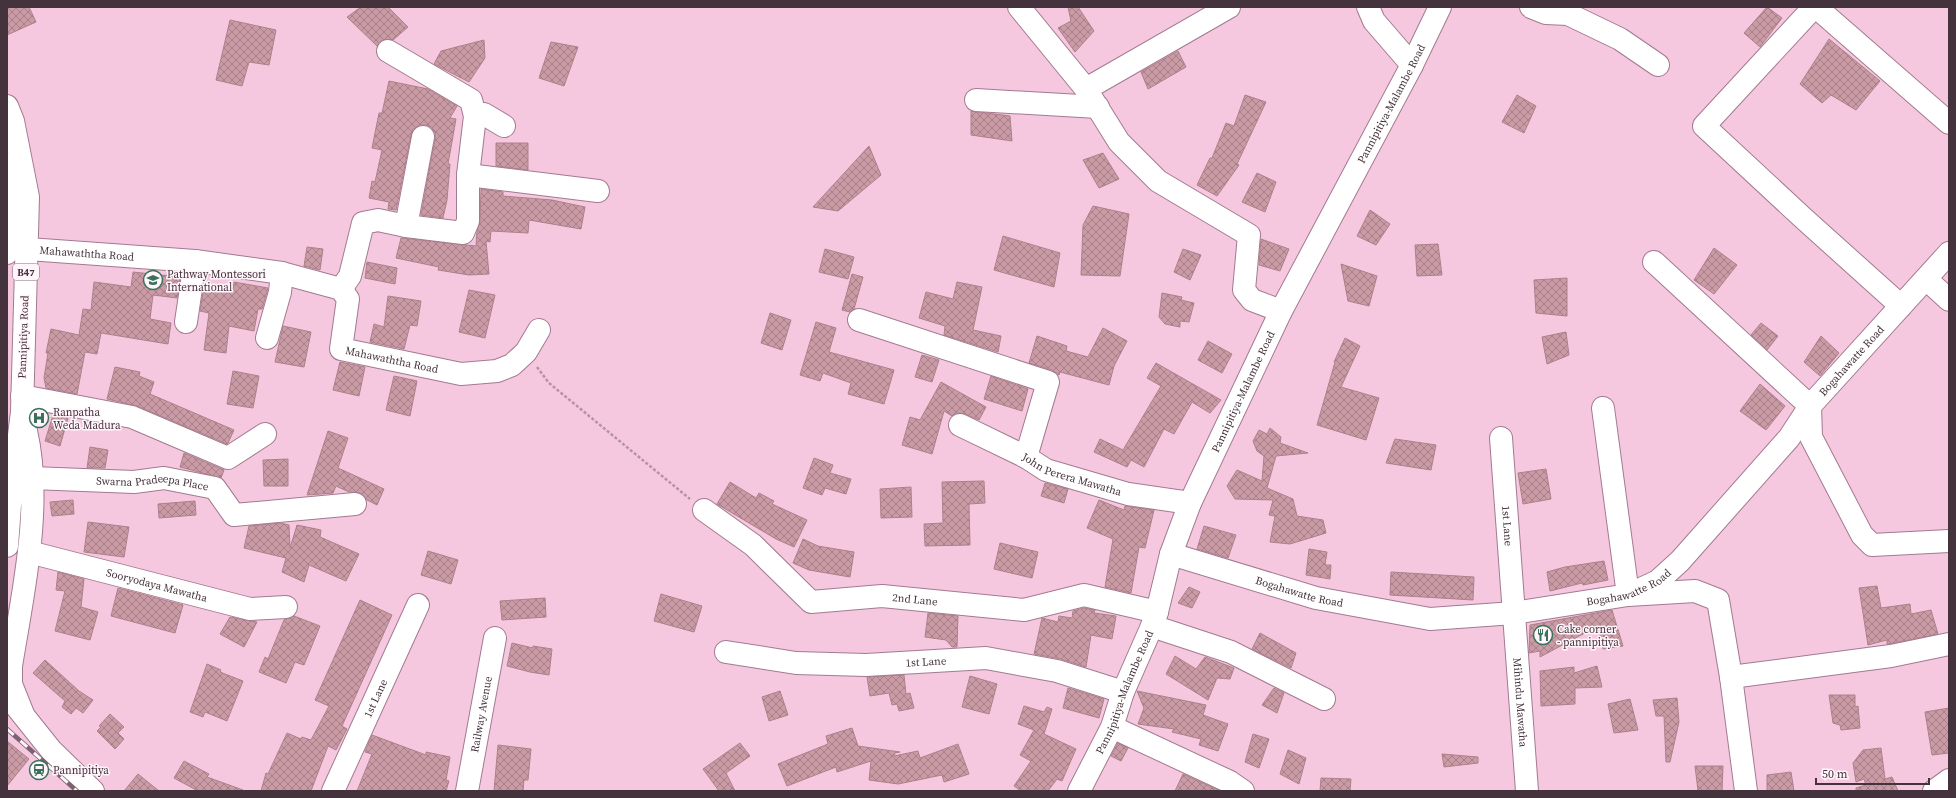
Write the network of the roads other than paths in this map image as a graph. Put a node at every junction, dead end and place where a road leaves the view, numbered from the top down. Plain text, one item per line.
1 (1018, 7) edge
2 (1229, 7) edge
3 (1368, 7) edge
4 (1440, 7) edge
5 (1531, 7) edge
6 (1815, 7) edge
7 (388, 51) dead end
8 (1412, 65) junction
9 (1658, 65) dead end
10 (1086, 89) junction
11 (976, 100) dead end
12 (7, 106) edge
13 (1098, 107) junction
14 (476, 116) junction
15 (1949, 123) edge
16 (504, 126) dead end
17 (423, 137) dead end
18 (7, 165) edge
19 (468, 175) junction
20 (598, 191) dead end
21 (406, 226) junction
22 (28, 249) junction
23 (7, 253) edge
24 (1949, 253) edge
25 (195, 261) junction
26 (1654, 262) dead end
27 (282, 273) junction
28 (1926, 279) junction
29 (341, 289) junction
30 (1949, 300) edge
31 (1901, 306) junction
32 (1281, 310) junction
33 (859, 320) dead end
34 (186, 322) dead end
35 (539, 330) dead end
36 (267, 338) dead end
37 (22, 404) junction
38 (1810, 406) junction
39 (1603, 408) dead end
40 (960, 425) dead end
41 (265, 434) dead end
42 (1501, 438) dead end
43 (1026, 457) junction
44 (32, 478) junction
45 (1190, 503) junction
46 (355, 504) dead end
47 (704, 510) road end
48 (1949, 541) edge
49 (7, 546) edge
50 (29, 552) junction
51 (1171, 554) junction
52 (1628, 595) junction
53 (418, 605) dead end
54 (286, 607) dead end
55 (1514, 613) junction
56 (1154, 619) junction
57 (495, 638) dead end
58 (1949, 644) edge
59 (726, 652) dead end
60 (1731, 677) junction
61 (1123, 692) junction
62 (7, 696) edge
63 (1324, 699) dead end
64 (23, 714) junction
65 (1112, 727) junction
66 (1949, 780) edge
67 (92, 791) edge
68 (334, 791) edge
69 (467, 791) edge
70 (1080, 791) edge
71 (1243, 791) edge
72 (1527, 791) edge
73 (1746, 791) edge
74 (1934, 791) edge

1 - 10 street
2 - 10 street
3 - 8 street
4 - 8 street, Pannipitiya-Malambe Road
5 - 9 street
6 - 15 street
6 - 31 street
7 - 14 street
8 - 32 street, Pannipitiya-Malambe Road
10 - 13 street
11 - 13 street
12 - 22 street, Pannipitiya Road / B47
13 - 32 street
14 - 16 street
14 - 19 street
17 - 21 street
18 - 23 street, B47
19 - 20 street
19 - 21 street
21 - 29 street
22 - 25 street, Mahawaththa Road
22 - 37 street, Pannipitiya Road / B47
24 - 28 street, Bogahawatte Road
25 - 27 street, Mahawaththa Road
25 - 34 street
26 - 38 street
27 - 29 street, Mahawaththa Road
27 - 36 street
28 - 30 street
28 - 31 street, Bogahawatte Road
29 - 35 street, Mahawaththa Road
31 - 38 street, Bogahawatte Road
32 - 45 street, Pannipitiya-Malambe Road
33 - 43 street
37 - 41 street
37 - 44 street
37 - 49 street, Pannipitiya Road / B47
38 - 48 street
38 - 52 street, Bogahawatte Road
39 - 52 street
40 - 43 street, John Perera Mawatha
42 - 55 street, 1st Lane
43 - 45 street, John Perera Mawatha
44 - 46 street, Swarna Pradeepa Place
44 - 50 street
45 - 51 street, Pannipitiya-Malambe Road
47 - 56 street, 2nd Lane
50 - 54 street, Sooryodaya Mawatha
50 - 64 street
51 - 55 street, Bogahawatte Road
51 - 56 street, Pannipitiya-Malambe Road
52 - 55 street, Bogahawatte Road
52 - 60 street
53 - 68 street, 1st Lane
55 - 72 street, Mihindu Mawatha
56 - 61 street, Pannipitiya-Malambe Road
56 - 63 street, 2nd Lane
57 - 69 street, Railway Avenue
58 - 60 street
59 - 61 street, 1st Lane
60 - 73 street
61 - 65 street, Pannipitiya-Malambe Road
62 - 64 street
64 - 67 street
65 - 70 street, Pannipitiya-Malambe Road
65 - 71 street
66 - 74 street

